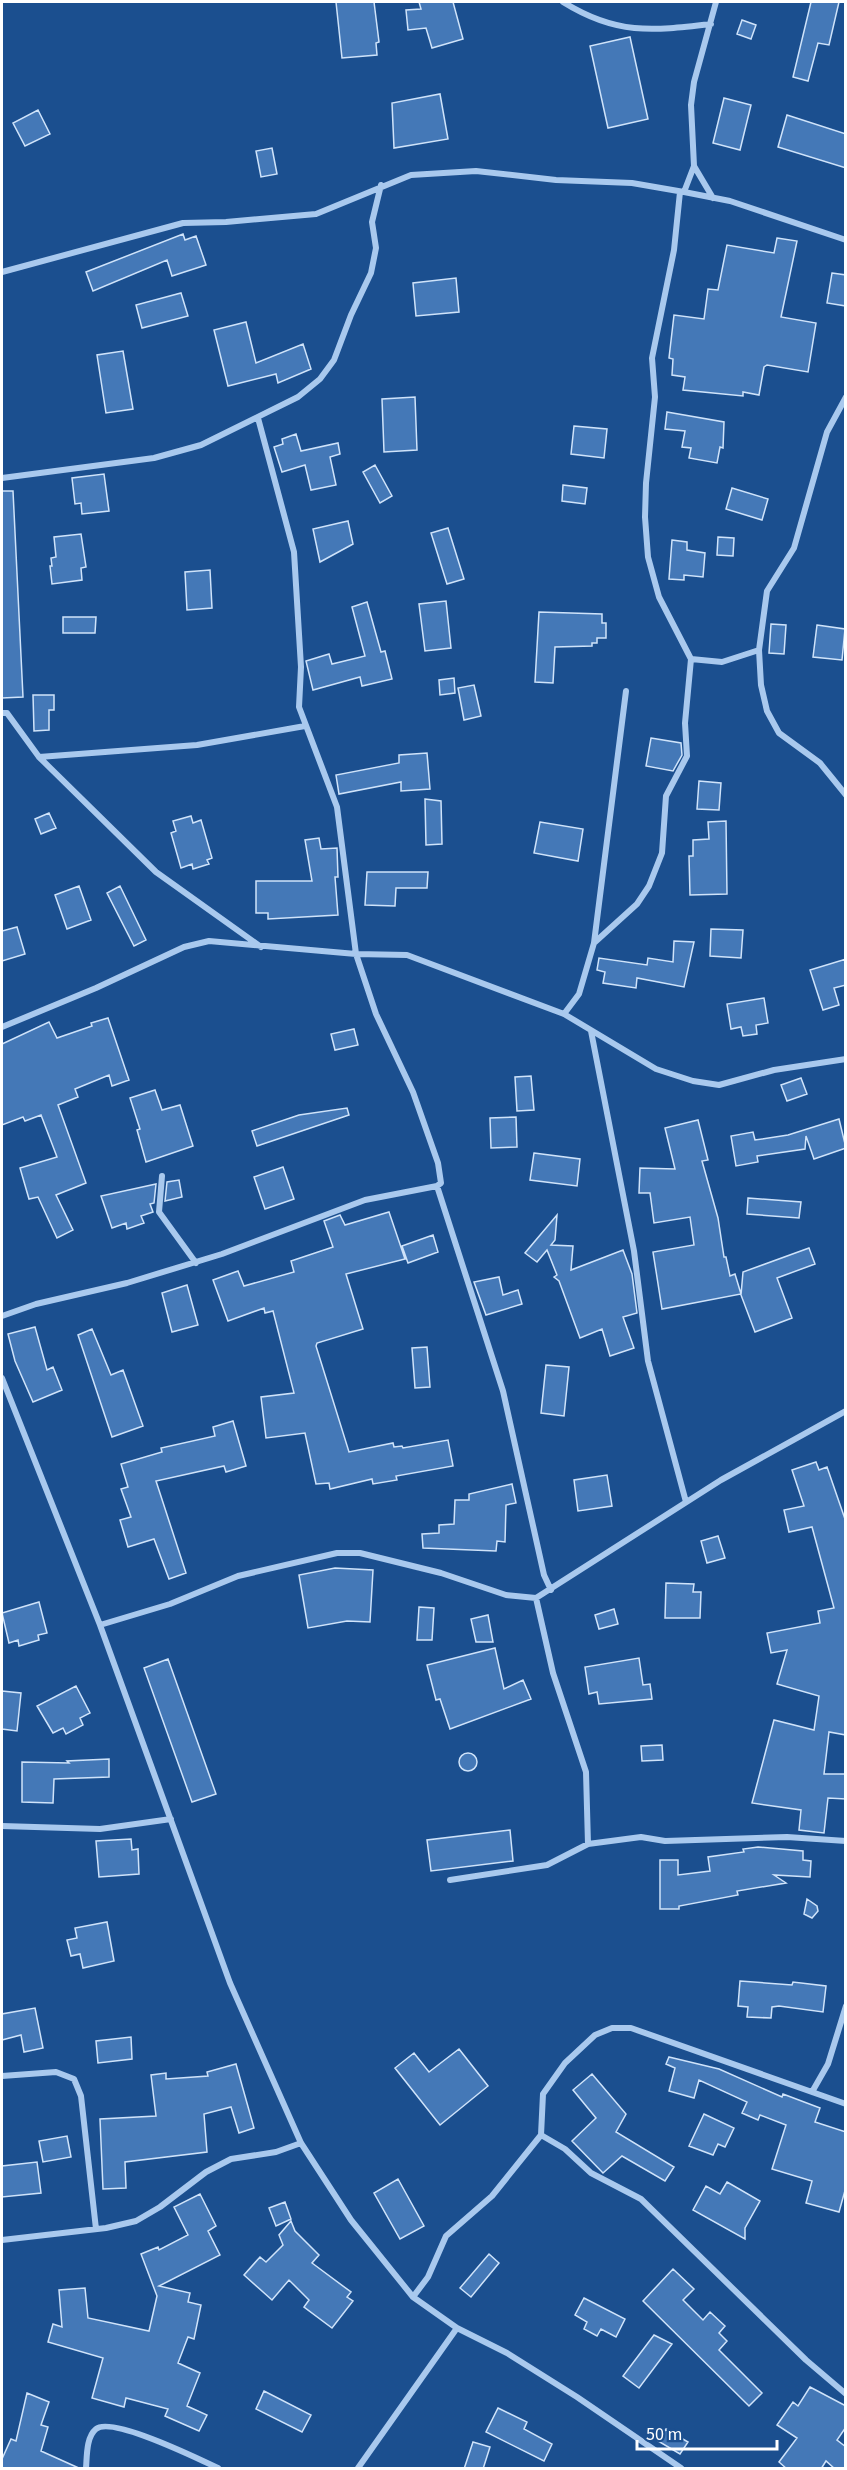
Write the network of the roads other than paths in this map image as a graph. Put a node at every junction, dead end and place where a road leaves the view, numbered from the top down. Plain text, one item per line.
1 (563, 2) edge
2 (716, 2) edge
3 (711, 24) junction
4 (694, 166) junction
5 (381, 185) junction
6 (682, 192) junction
7 (713, 198) junction
8 (846, 240) edge
9 (2, 272) edge
10 (846, 397) edge
11 (258, 418) junction
12 (2, 478) edge
13 (759, 650) junction
14 (691, 659) junction
15 (626, 691) dead end
16 (2, 713) edge
17 (305, 726) junction
18 (39, 757) junction
19 (846, 795) edge
20 (594, 943) junction
21 (262, 948) junction
22 (356, 954) junction
23 (564, 1014) junction
24 (2, 1027) edge
25 (591, 1030) junction
26 (846, 1059) edge
27 (162, 1176) dead end
28 (437, 1186) junction
29 (196, 1263) junction
30 (2, 1316) edge
31 (2, 1378) edge
32 (846, 1411) edge
33 (686, 1502) junction
34 (551, 1590) junction
35 (536, 1598) junction
36 (100, 1625) junction
37 (171, 1819) junction
38 (2, 1826) edge
39 (846, 1841) edge
40 (588, 1844) junction
41 (450, 1880) dead end
42 (846, 2006) edge
43 (2, 2076) edge
44 (812, 2092) junction
45 (846, 2104) edge
46 (541, 2135) junction
47 (301, 2144) junction
48 (96, 2229) junction
49 (2, 2240) edge
50 (412, 2298) junction
51 (457, 2328) junction
52 (846, 2394) edge
53 (86, 2469) edge
54 (218, 2469) edge
55 (358, 2469) edge
56 (681, 2469) edge

1 - 3 street
2 - 3 street
3 - 4 street
4 - 6 street
4 - 7 street
5 - 6 street
5 - 9 street
5 - 11 street
6 - 7 street
6 - 14 street
7 - 8 street
10 - 13 street
11 - 12 street
11 - 17 street
13 - 14 street
13 - 19 street
14 - 20 street
15 - 20 street
16 - 18 street
17 - 18 street
17 - 22 street
18 - 21 street
20 - 23 street
21 - 22 street
21 - 24 street
22 - 23 street
22 - 28 street
23 - 25 street
25 - 26 street
25 - 33 street
27 - 29 street
28 - 29 street
28 - 34 street
29 - 30 street
31 - 36 street
32 - 33 street
33 - 34 street
34 - 35 street
35 - 36 street
35 - 40 street
36 - 37 street
37 - 38 street
37 - 47 street
39 - 40 street
40 - 41 street
42 - 44 street
43 - 48 street
44 - 45 street
44 - 46 street
46 - 50 street
46 - 52 street
47 - 48 street
47 - 50 street
48 - 49 street
50 - 51 street
51 - 55 street
51 - 56 street
53 - 54 street

